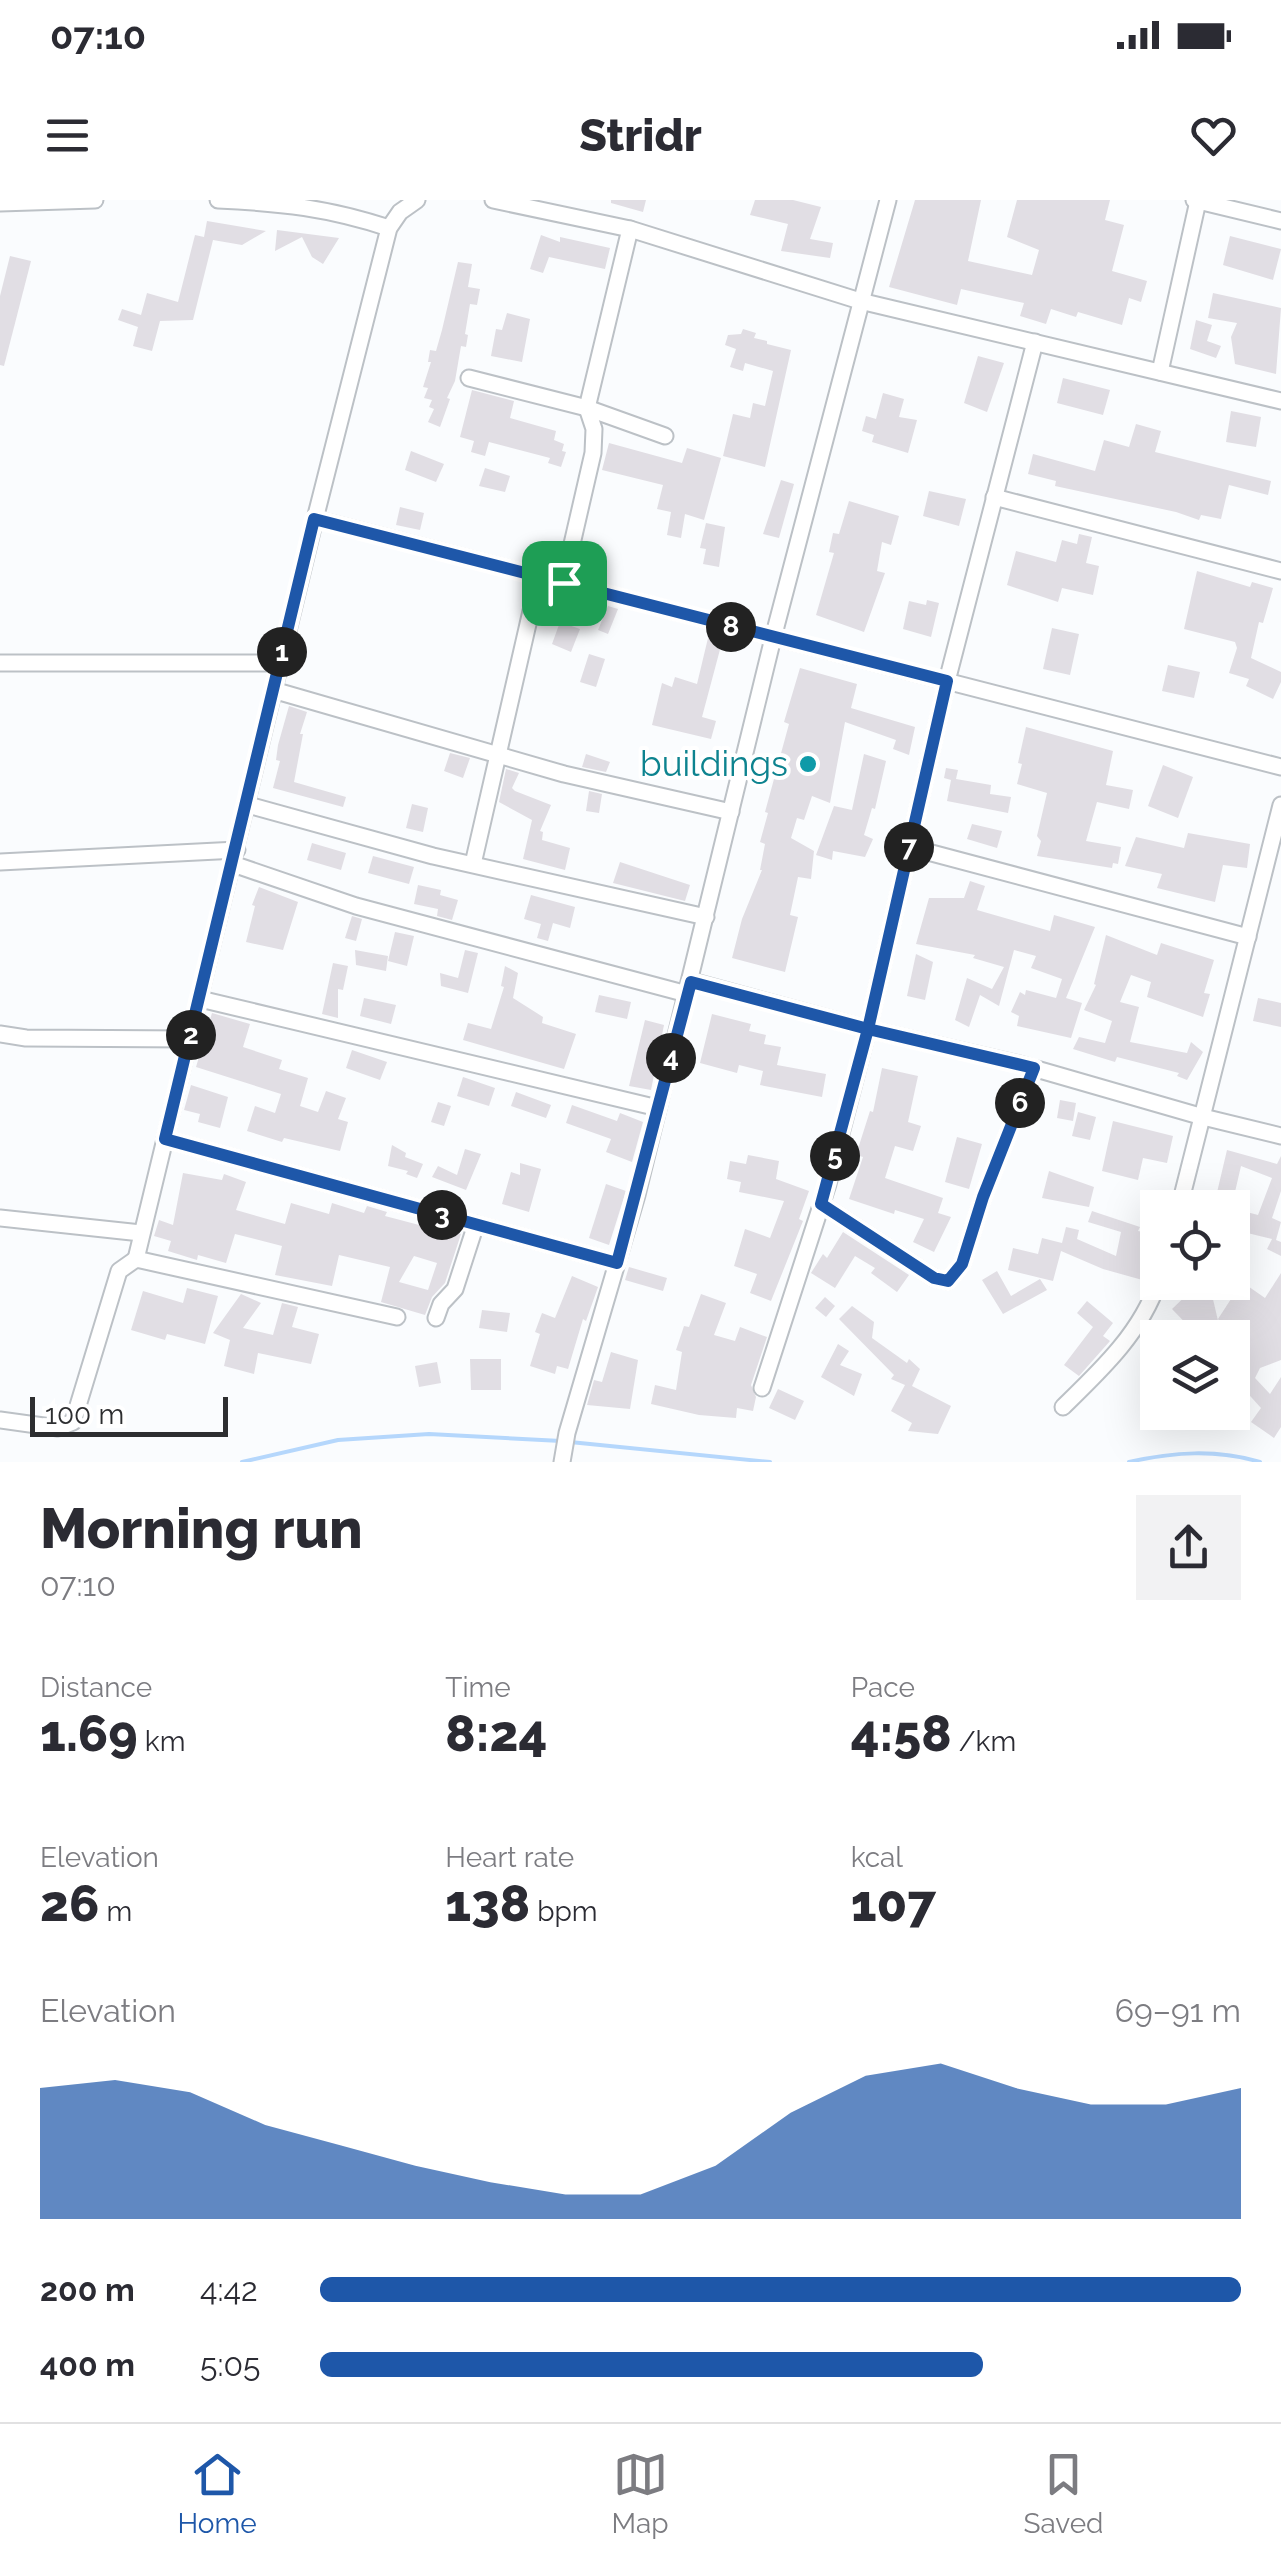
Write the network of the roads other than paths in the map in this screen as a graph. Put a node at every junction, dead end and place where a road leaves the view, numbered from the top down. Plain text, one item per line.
1 (95, 200) edge
2 (218, 200) edge
3 (417, 200) edge
4 (493, 200) edge
5 (888, 200) edge
6 (1196, 200) edge
7 (0, 203) edge
8 (1281, 221) edge
9 (390, 228) junction
10 (630, 230) junction
11 (860, 301) junction
12 (1034, 342) junction
13 (1160, 372) junction
14 (468, 378) dead end
15 (1281, 401) edge
16 (587, 408) junction
17 (665, 436) dead end
18 (994, 498) junction
19 (314, 519) junction
20 (1281, 571) edge
21 (539, 576) junction
22 (564, 583) junction
23 (773, 638) junction
24 (0, 663) edge
25 (280, 663) junction
26 (947, 681) junction
27 (273, 690) junction
28 (498, 756) junction
29 (1281, 766) edge
30 (248, 805) junction
31 (1281, 805) edge
32 (731, 812) junction
33 (910, 846) junction
34 (235, 857) junction
35 (0, 862) edge
36 (473, 864) junction
37 (706, 917) junction
38 (1248, 937) junction
39 (689, 988) junction
40 (200, 1000) junction
41 (868, 1029) junction
42 (0, 1034) edge
43 (190, 1039) junction
44 (1034, 1068) junction
45 (658, 1108) junction
46 (1203, 1117) junction
47 (1281, 1136) edge
48 (165, 1139) junction
49 (1184, 1190) edge
50 (821, 1204) junction
51 (0, 1218) edge
52 (476, 1224) junction
53 (140, 1233) junction
54 (136, 1259) junction
55 (617, 1263) junction
56 (1152, 1300) edge
57 (398, 1317) dead end
58 (436, 1318) dead end
59 (762, 1388) dead end
60 (1063, 1407) dead end
61 (0, 1420) edge
62 (565, 1448) edge

1 - 7 street
2 - 9 street
3 - 9 street
4 - 10 street
5 - 11 street
6 - 8 street
6 - 13 street
9 - 19 street
10 - 11 street
10 - 16 street
11 - 12 street
11 - 23 street
12 - 13 street
12 - 18 street
13 - 15 street
14 - 16 street
16 - 17 street
16 - 22 street
18 - 20 street
18 - 26 street
19 - 21 street
19 - 25 street
21 - 22 street
21 - 28 street
22 - 23 street
23 - 26 street
23 - 32 street
24 - 25 street
25 - 27 street
26 - 29 street
26 - 33 street
27 - 28 street
27 - 30 street
28 - 32 street
28 - 36 street
30 - 34 street
30 - 36 street
31 - 38 street
32 - 37 street
33 - 38 street
33 - 41 street
34 - 35 street
34 - 39 street
34 - 40 street
36 - 37 street
37 - 39 street
38 - 46 street
39 - 41 street
39 - 45 street
40 - 43 street
40 - 45 street
41 - 44 street
41 - 50 street
42 - 43 street
43 - 48 street
44 - 46 street
44 - 50 street
45 - 55 street
46 - 47 street
46 - 49 street
48 - 52 street
48 - 53 street
50 - 59 street
51 - 53 street
52 - 55 street
52 - 58 street
53 - 54 street
54 - 57 street
54 - 61 street
55 - 62 street
56 - 60 street

